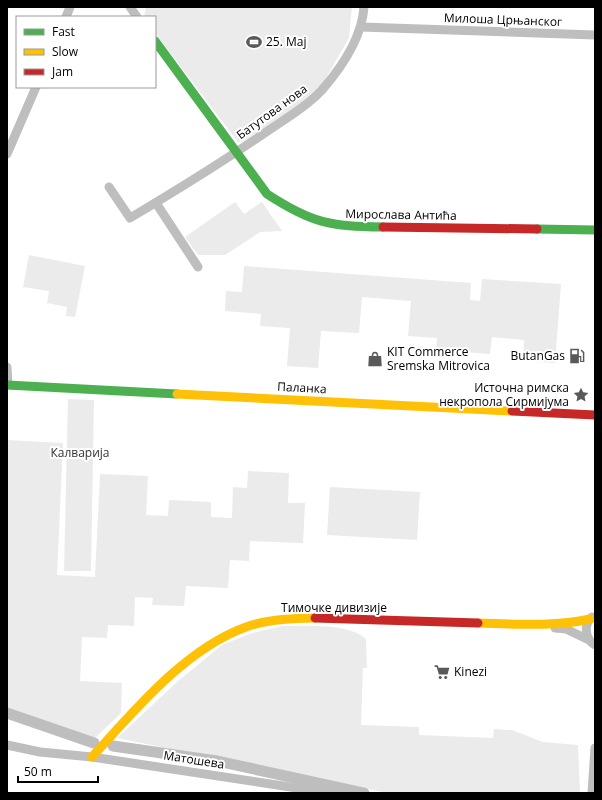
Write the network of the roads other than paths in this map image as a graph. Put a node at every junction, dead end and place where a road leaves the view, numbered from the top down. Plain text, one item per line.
1 (130, 7) edge
2 (364, 7) edge
3 (136, 16) edge
4 (361, 27) junction
5 (595, 35) edge
6 (156, 42) edge
7 (36, 88) edge
8 (237, 152) junction
9 (7, 154) edge
10 (110, 187) dead end
11 (156, 203) junction
12 (595, 230) edge
13 (198, 267) dead end
14 (7, 368) edge
15 (8, 385) edge
16 (595, 415) edge
17 (593, 615) edge
18 (529, 624) junction
19 (592, 643) edge
20 (595, 653) edge
21 (7, 745) edge
22 (595, 748) edge
23 (92, 757) junction
24 (330, 793) edge
25 (592, 793) edge

1 - 3 street
2 - 4 street, Батутова нова
4 - 5 street, Милоша Црњанског
4 - 8 street, Батутова нова
6 - 8 street, Мирослава Антића
7 - 9 street
8 - 11 street
8 - 12 street, Мирослава Антића
10 - 11 street
11 - 13 street
14 - 15 street
15 - 16 street, Паланка
17 - 18 street, Тимочке дивизије
17 - 19 street
18 - 19 street, Тимочке дивизије
18 - 23 street, Тимочке дивизије
19 - 20 street
21 - 23 street, Матошева
22 - 25 street
23 - 24 street, Матошева

